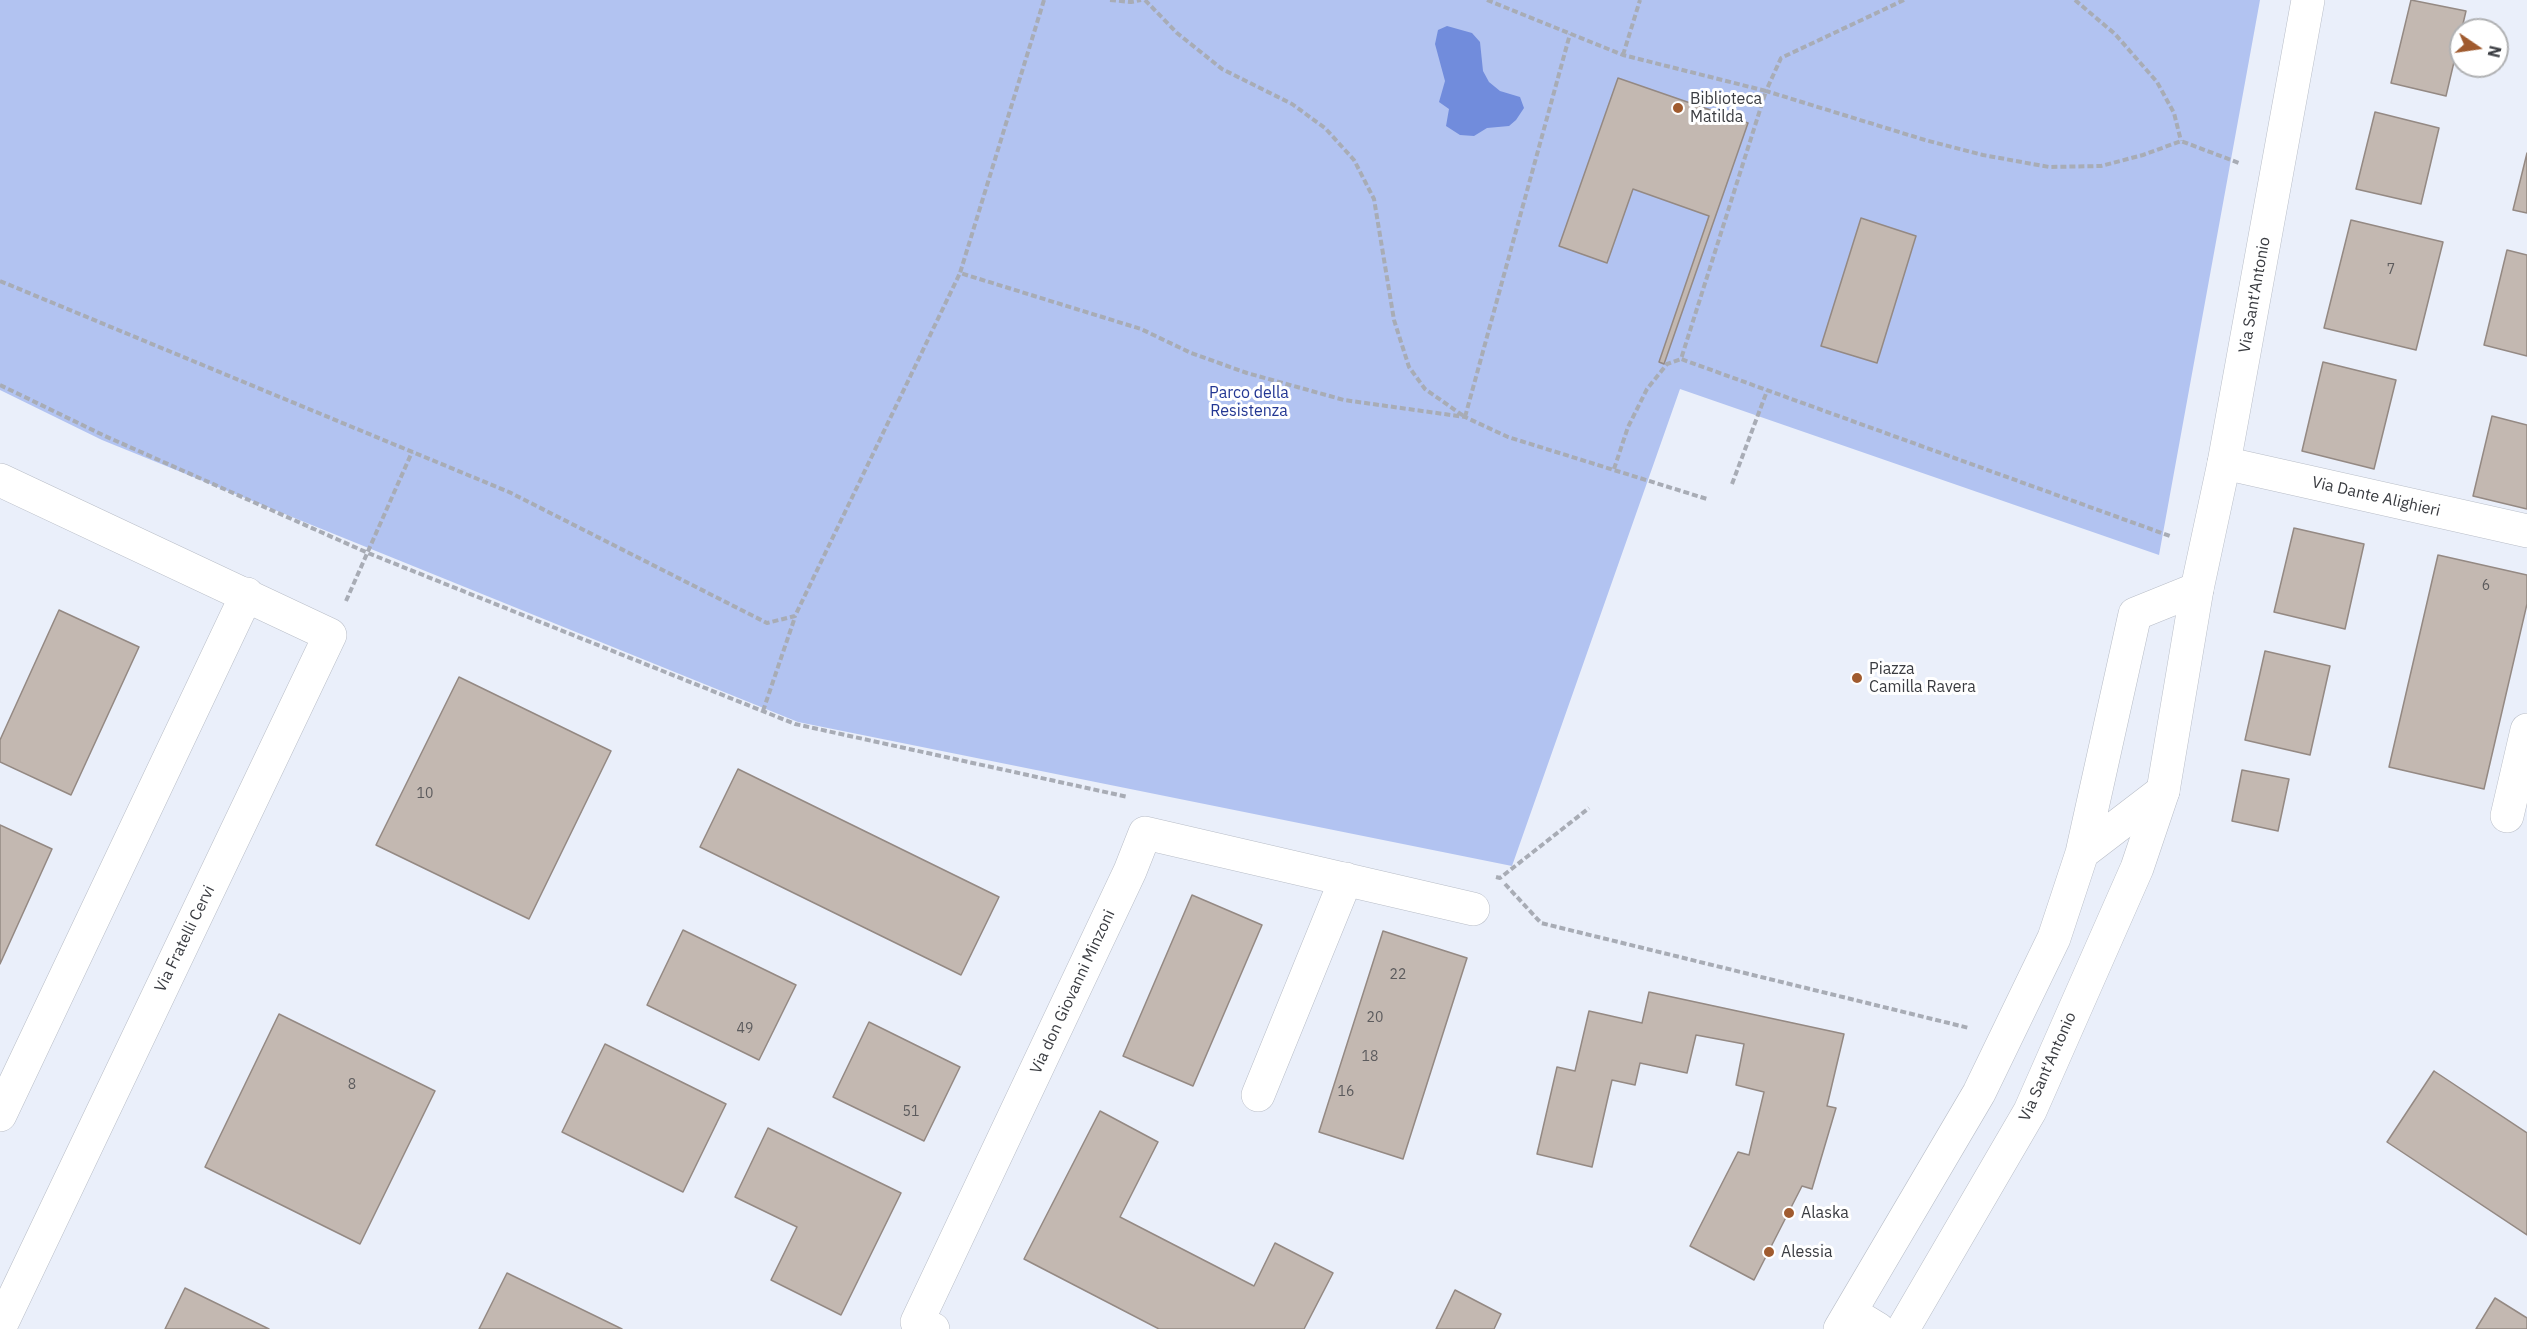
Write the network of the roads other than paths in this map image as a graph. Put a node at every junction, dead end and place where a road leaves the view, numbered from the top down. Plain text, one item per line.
1 (2308, 0) edge
2 (2224, 463) junction
3 (0, 480) edge
4 (2527, 531) edge
5 (2198, 590) junction
6 (247, 594) junction
7 (2527, 730) edge
8 (2163, 791) junction
9 (2507, 816) dead end
10 (2082, 854) junction
11 (1346, 879) junction
12 (1473, 909) dead end
13 (12, 1061) edge
14 (1258, 1095) dead end
15 (0, 1115) edge
16 (1845, 1321) edge
17 (0, 1327) edge
18 (933, 1329) edge
19 (1878, 1329) edge
20 (1903, 1329) edge

1 - 2 street, Via Sant'Antonio
2 - 4 street, Via Dante Alighieri
2 - 5 street, Via Sant'Antonio
3 - 6 street
5 - 8 street, Via Sant'Antonio
5 - 10 street
6 - 13 street
6 - 17 street, Via Fratelli Cervi
7 - 9 street
8 - 10 street
8 - 20 street, Via Sant'Antonio
10 - 16 street
11 - 12 street, Via don Giovanni Minzoni
11 - 14 street
11 - 18 street, Via don Giovanni Minzoni
13 - 15 street
16 - 19 street

